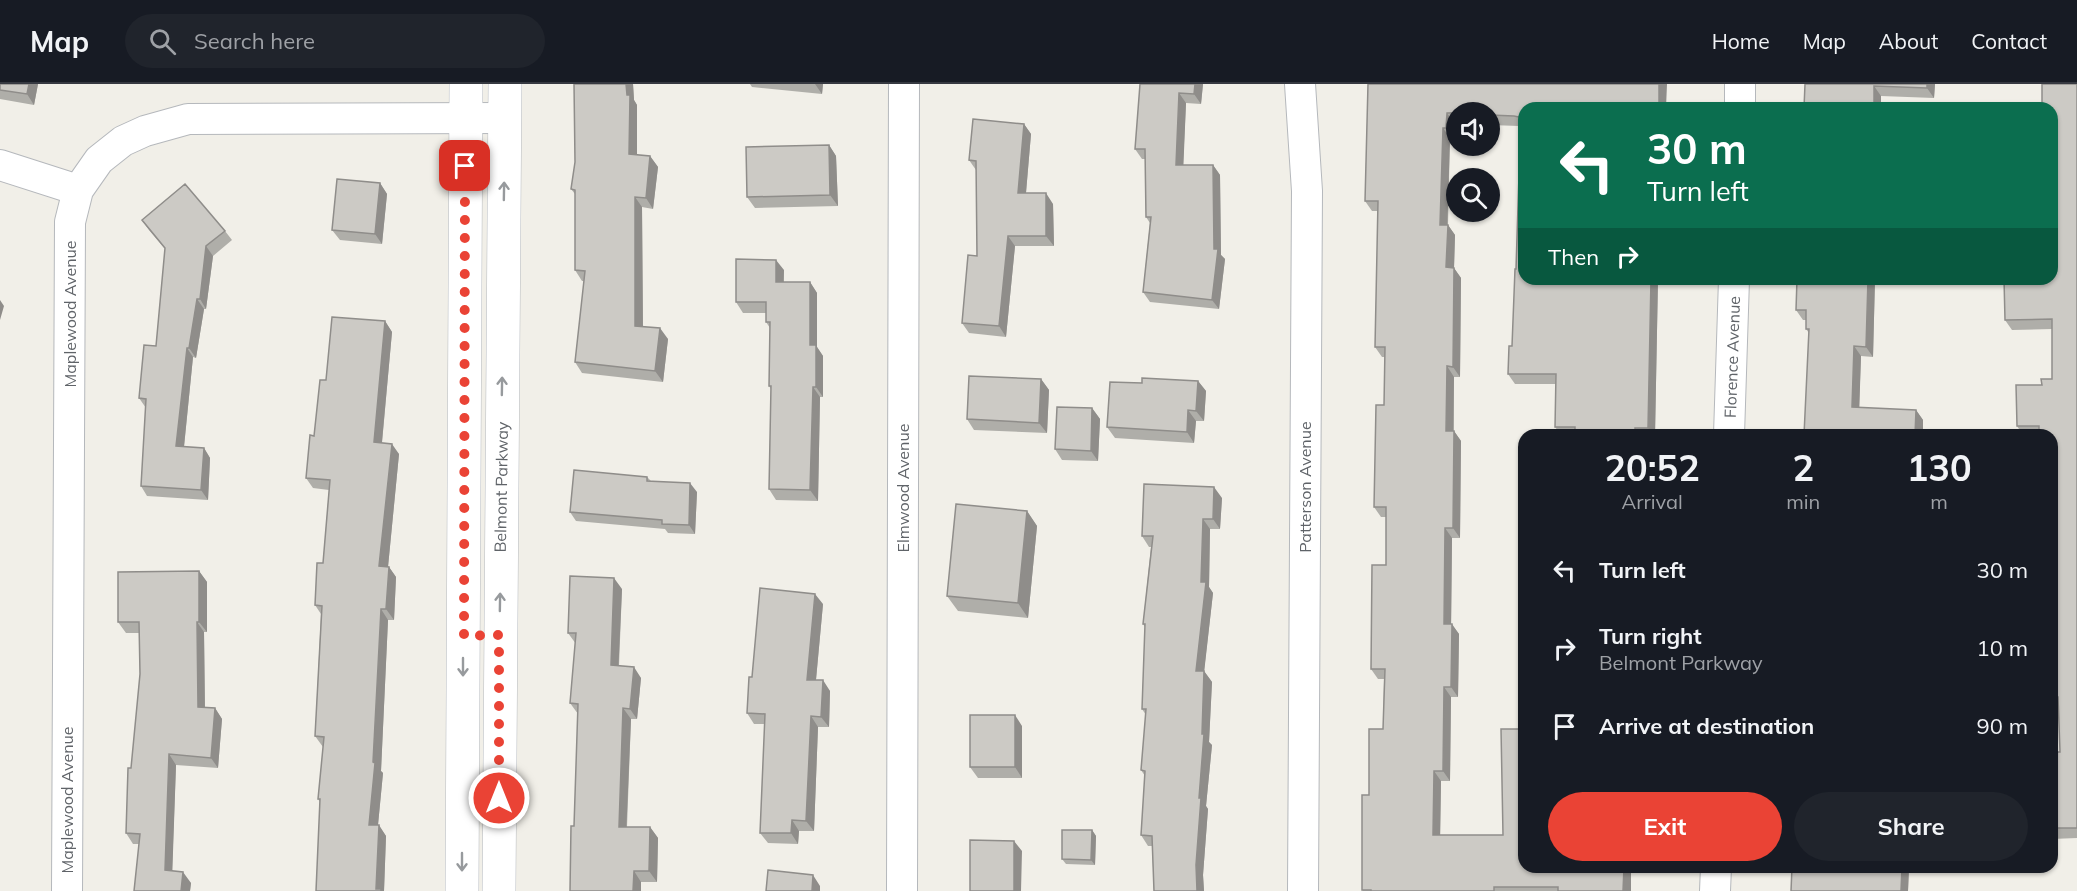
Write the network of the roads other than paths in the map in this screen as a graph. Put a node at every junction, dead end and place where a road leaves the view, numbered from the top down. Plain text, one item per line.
1 (466, 84) edge
2 (505, 84) edge
3 (904, 84) edge
4 (1300, 84) edge
5 (1740, 84) edge
6 (1740, 102) edge
7 (504, 117) junction
8 (466, 118) junction
9 (0, 165) edge
10 (78, 190) junction
11 (1734, 285) edge
12 (1729, 429) edge
13 (499, 635) junction
14 (464, 636) junction
15 (1716, 873) edge
16 (67, 891) edge
17 (462, 891) edge
18 (499, 891) edge
19 (902, 891) edge
20 (1303, 891) edge
21 (1715, 891) edge

1 - 8 street
2 - 7 street, Belmont Parkway
3 - 19 street, Elmwood Avenue
4 - 20 street, Patterson Avenue
5 - 6 street
7 - 8 street, Maplewood Avenue
13 -> 7 street, Belmont Parkway
8 - 10 street, Maplewood Avenue
8 - 14 street
9 - 10 street
10 - 16 street, Maplewood Avenue
11 - 12 street, Florence Avenue
13 - 14 street
13 - 18 street, Belmont Parkway
14 -> 17 street
15 - 21 street

